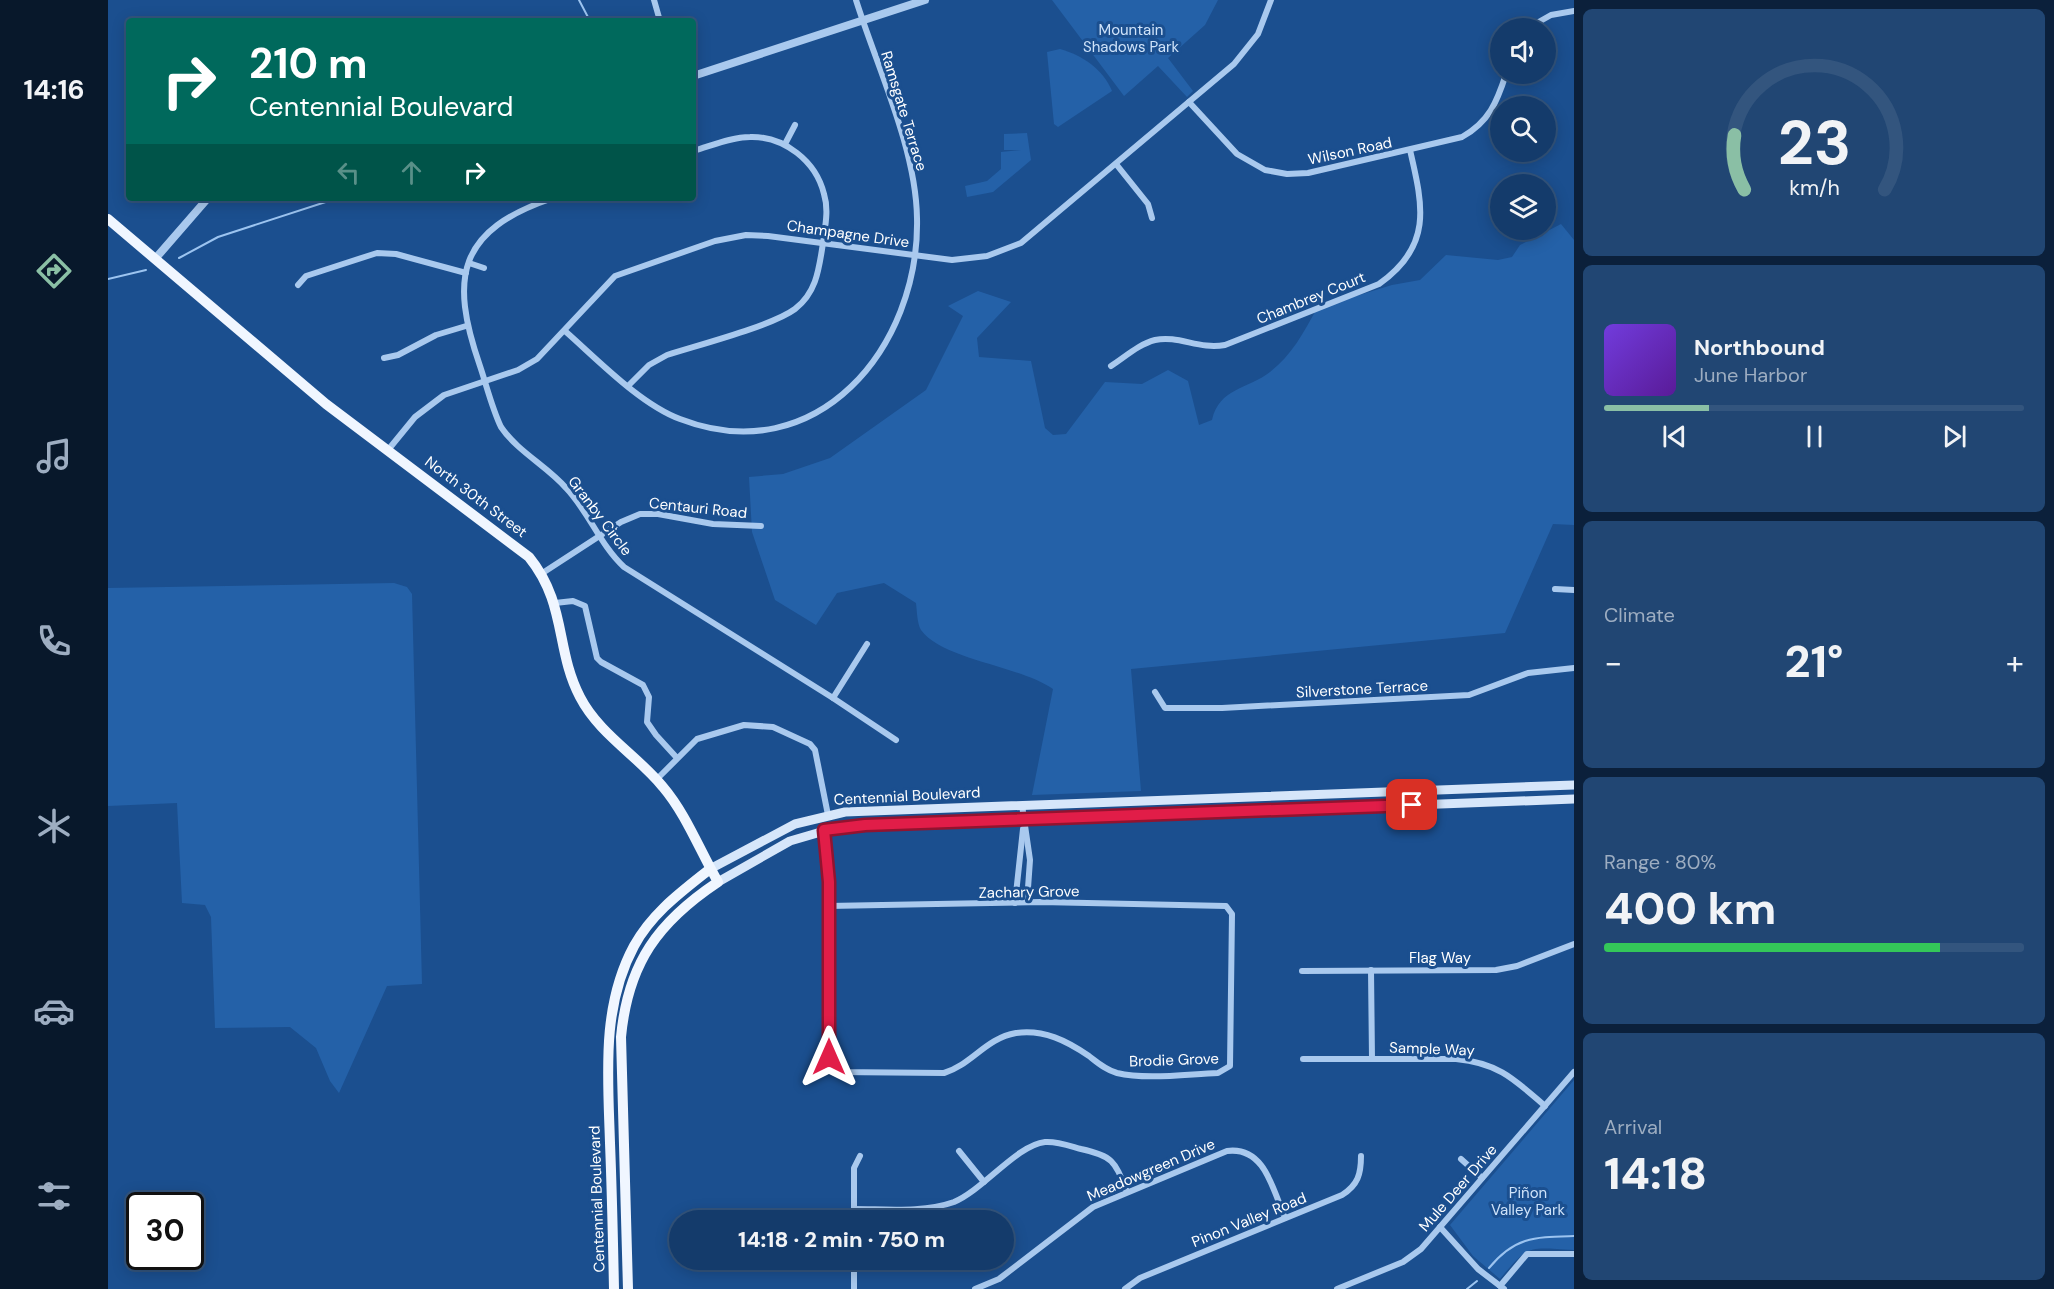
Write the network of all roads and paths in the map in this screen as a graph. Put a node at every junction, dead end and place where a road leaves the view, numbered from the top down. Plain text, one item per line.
1 (654, 0) edge
2 (856, 0) edge
3 (925, 0) edge
4 (1271, 0) edge
5 (1574, 11) edge
6 (659, 18) edge
7 (1546, 18) edge
8 (862, 21) junction
9 (696, 75) edge
10 (1502, 84) edge
11 (1189, 102) junction
12 (795, 125) dead end
13 (785, 144) junction
14 (1410, 150) junction
15 (696, 151) edge
16 (1116, 164) junction
17 (205, 201) edge
18 (544, 201) edge
19 (1152, 218) dead end
20 (108, 219) edge
21 (823, 243) junction
22 (915, 255) junction
23 (155, 259) junction
24 (469, 263) junction
25 (484, 268) dead end
26 (466, 273) junction
27 (298, 285) dead end
28 (466, 326) junction
29 (565, 332) junction
30 (384, 358) dead end
31 (1111, 366) dead end
32 (485, 381) junction
33 (629, 385) junction
34 (388, 450) junction
35 (761, 526) dead end
36 (599, 536) junction
37 (541, 574) junction
38 (1554, 589) dead end
39 (1574, 590) edge
40 (555, 603) junction
41 (867, 644) dead end
42 (1574, 668) edge
43 (1155, 692) dead end
44 (834, 698) junction
45 (896, 740) dead end
46 (677, 758) junction
47 (657, 779) junction
48 (1574, 785) edge
49 (1574, 799) edge
50 (1022, 805) junction
51 (828, 815) junction
52 (1024, 819) junction
53 (824, 830) junction
54 (710, 869) junction
55 (718, 882) junction
56 (1027, 902) junction
57 (1015, 903) junction
58 (828, 906) junction
59 (1574, 944) edge
60 (1517, 966) junction
61 (1371, 970) junction
62 (1302, 971) dead end
63 (1521, 974) dead end
64 (1302, 1059) dead end
65 (1372, 1059) junction
66 (1227, 1070) joint
67 (1574, 1072) edge
68 (1545, 1106) junction
69 (959, 1150) dead end
70 (860, 1156) dead end
71 (1361, 1156) dead end
72 (1461, 1159) dead end
73 (1482, 1178) junction
74 (984, 1182) junction
75 (1127, 1192) junction
76 (854, 1209) joint
77 (1285, 1218) junction
78 (1440, 1227) junction
79 (1574, 1254) edge
80 (854, 1270) edge
81 (1502, 1287) edge
82 (614, 1289) edge
83 (628, 1289) edge
84 (854, 1289) edge
85 (975, 1289) edge
86 (1125, 1289) edge
87 (1337, 1289) edge

1 - 6 street
2 - 8 street, Ramsgate Terrace
3 - 8 street
4 - 11 street, Champagne Drive
5 - 7 street
8 - 9 street
8 - 22 street, Ramsgate Terrace
10 - 14 street, Wilson Road
11 - 14 street, Wilson Road
11 - 16 street, Champagne Drive
12 - 13 street
13 - 15 street
13 - 21 street
14 - 31 street, Chambrey Court
16 - 19 street
16 - 22 street, Champagne Drive
17 - 23 street
18 - 24 street, Granby Circle
20 - 23 main road, North 30th Street
21 - 22 street, Champagne Drive
21 - 29 street, Champagne Drive
21 - 33 street
22 - 33 street, Ramsgate Terrace
23 - 34 main road, North 30th Street
24 - 25 street
24 - 26 street, Granby Circle
26 - 27 street
26 - 28 street, Granby Circle
28 - 30 street
28 - 32 street, Granby Circle
29 - 32 street, Champagne Drive
29 - 33 street, Ramsgate Terrace
32 - 34 street, Champagne Drive
32 - 36 street, Granby Circle
34 - 37 main road, North 30th Street
35 - 36 street, Centauri Road
36 - 37 street, Centauri Road
36 - 44 street, Granby Circle
37 - 40 main road, North 30th Street
38 - 39 street
40 - 46 street
40 - 47 main road, North 30th Street
41 - 44 street
42 - 43 street, Silverstone Terrace
44 - 45 street, Granby Circle
46 - 47 street
46 - 51 street
47 - 54 main road, North 30th Street
48 - 50 main road, Centennial Boulevard
49 - 52 main road, Centennial Boulevard
50 - 51 main road, Centennial Boulevard
50 - 52 street
51 - 54 main road, Centennial Boulevard
52 - 53 main road, Centennial Boulevard
52 - 56 street
52 - 57 street
53 - 55 main road, Centennial Boulevard
53 - 58 street
54 - 55 main road, North 30th Street
54 - 82 main road, Centennial Boulevard
55 - 83 main road, Centennial Boulevard
56 - 57 street, Zachary Grove
56 - 66 street, Zachary Grove
57 - 58 street, Zachary Grove
58 - 66 street, Brodie Grove
59 - 60 street, Flag Way
60 - 61 street, Flag Way
60 - 63 street
61 - 62 street, Flag Way
61 - 65 street
64 - 65 street, Sample Way
65 - 68 street, Sample Way
67 - 68 street, Mule Deer Drive
68 - 73 street, Mule Deer Drive
69 - 74 street
70 - 76 street
71 - 77 street, Pinon Valley Road
72 - 73 street
73 - 78 street, Mule Deer Drive
74 - 75 street
74 - 76 street
75 - 77 street, Meadowgreen Drive
75 - 85 street, Meadowgreen Drive
77 - 86 street, Pinon Valley Road
78 - 81 street
78 - 87 street, Mule Deer Drive
79 - 81 street
80 - 84 street

